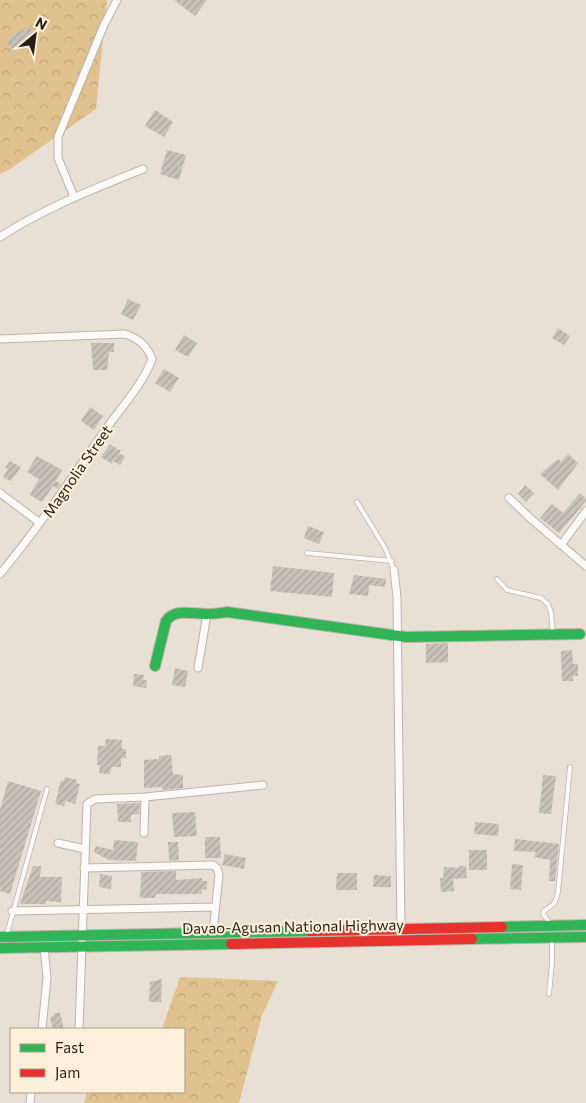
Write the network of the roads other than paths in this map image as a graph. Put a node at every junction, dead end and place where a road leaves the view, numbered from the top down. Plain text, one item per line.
1 (117, 0) edge
2 (143, 169) dead end
3 (74, 197) junction
4 (0, 237) edge
5 (0, 339) edge
6 (0, 493) edge
7 (509, 498) dead end
8 (357, 502) dead end
9 (586, 511) edge
10 (40, 523) junction
11 (561, 545) junction
12 (307, 552) dead end
13 (392, 561) junction
14 (585, 563) edge
15 (394, 570) joint
16 (0, 574) edge
17 (496, 579) dead end
18 (206, 614) junction
19 (580, 634) dead end
20 (553, 635) junction
21 (398, 636) junction
22 (156, 666) dead end
23 (198, 668) dead end
24 (570, 767) dead end
25 (263, 785) dead end
26 (47, 789) dead end
27 (145, 797) junction
28 (144, 833) dead end
29 (58, 843) dead end
30 (85, 849) junction
31 (84, 868) junction
32 (215, 907) junction
33 (12, 911) junction
34 (83, 911) junction
35 (586, 925) edge
36 (552, 926) junction
37 (401, 928) junction
38 (213, 932) junction
39 (3, 937) edge
40 (552, 937) junction
41 (586, 937) edge
42 (401, 939) junction
43 (82, 940) junction
44 (44, 946) junction
45 (0, 948) edge
46 (549, 994) dead end
47 (42, 1028) edge
48 (79, 1028) edge

1 - 3 street
2 - 3 street
3 - 4 street
5 - 10 street, Magnolia Street
6 - 10 street
7 - 11 street
8 - 13 lane
9 - 11 street
10 - 16 street, Magnolia Street
11 - 14 street
12 - 13 lane
13 - 15 lane
15 - 21 street
17 - 20 lane
18 - 21 main road
18 - 22 main road
18 - 23 street
19 - 20 main road
20 - 21 main road
21 - 37 street
24 - 36 lane
25 - 27 street
26 - 33 lane
27 - 28 street
27 - 30 street
29 - 30 street
30 - 31 street
31 - 32 street
31 - 34 street
32 - 34 street
32 - 38 street
33 - 34 street
33 - 39 lane
34 - 43 street
35 - 36 main road, Davao-Agusan National Highway
36 - 37 main road, Davao-Agusan National Highway
36 - 40 lane
37 - 38 main road, Davao-Agusan National Highway
37 - 42 street
38 - 43 main road, Davao-Agusan National Highway
39 - 43 main road, Davao-Agusan National Highway
40 - 41 main road, Davao-Agusan National Highway
40 - 42 main road, Davao-Agusan National Highway
40 - 46 lane
42 - 43 main road, Davao-Agusan National Highway
43 - 44 main road, Davao-Agusan National Highway
43 - 48 street
44 - 45 main road, Davao-Agusan National Highway
44 - 47 street

